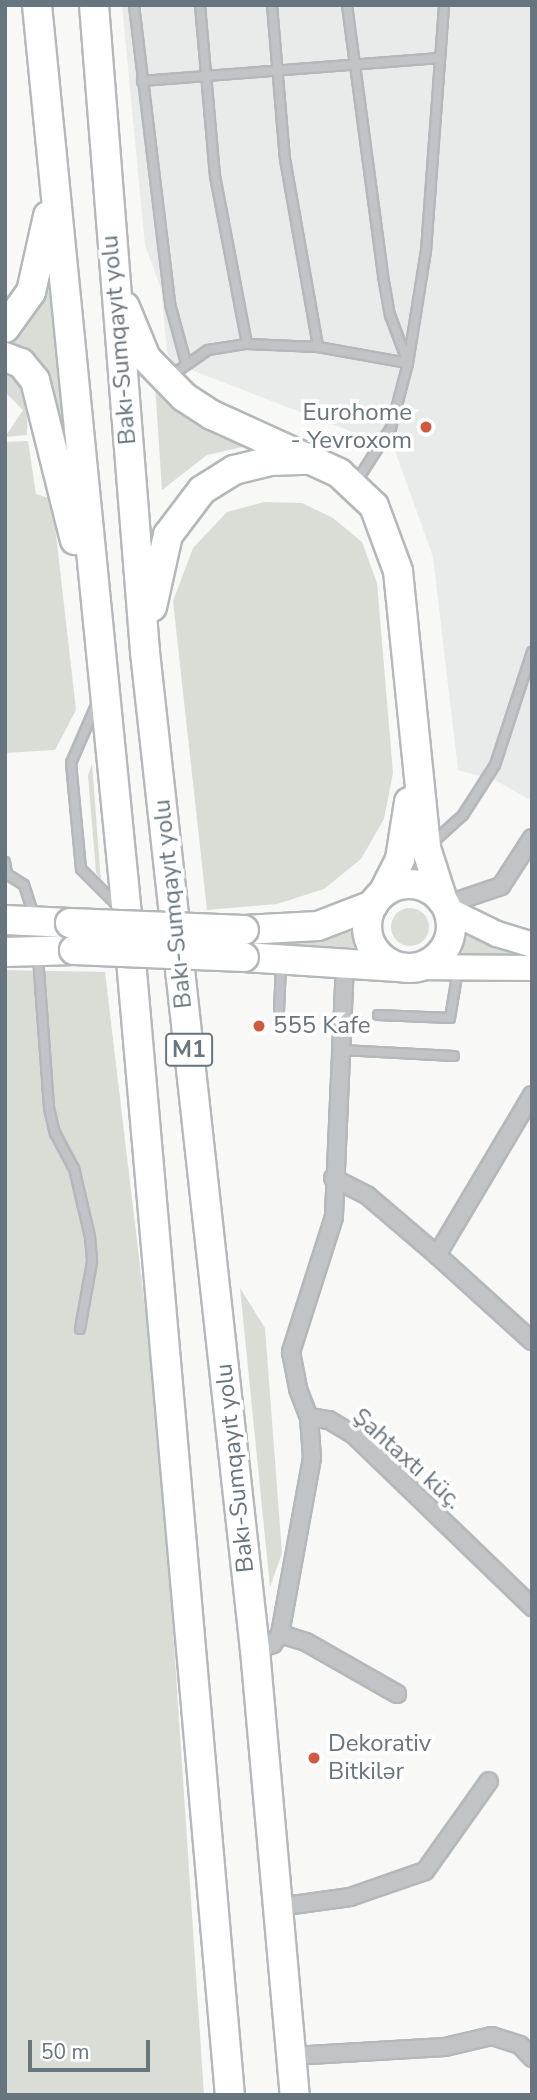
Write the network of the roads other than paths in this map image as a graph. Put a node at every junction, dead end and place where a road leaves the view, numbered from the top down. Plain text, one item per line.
1 (94, 5) edge
2 (134, 5) edge
3 (200, 5) edge
4 (272, 5) edge
5 (347, 5) edge
6 (444, 5) edge
7 (37, 6) edge
8 (439, 58) junction
9 (352, 65) junction
10 (277, 70) junction
11 (208, 75) junction
12 (142, 81) junction
13 (51, 137) junction
14 (112, 264) junction
15 (5, 328) edge
16 (247, 344) junction
17 (318, 347) junction
18 (5, 358) edge
19 (408, 363) junction
20 (176, 371) junction
21 (313, 460) junction
22 (355, 484) junction
23 (145, 652) junction
24 (532, 652) edge
25 (105, 688) junction
26 (414, 753) junction
27 (532, 838) edge
28 (426, 848) junction
29 (5, 862) edge
30 (6, 873) edge
31 (378, 899) junction
32 (445, 905) junction
33 (127, 914) junction
34 (5, 920) edge
35 (36, 922) junction
36 (72, 936) junction
37 (244, 943) junction
38 (532, 944) edge
39 (38, 951) junction
40 (5, 952) edge
41 (281, 959) junction
42 (345, 963) junction
43 (408, 967) junction
44 (458, 967) junction
45 (532, 968) edge
46 (279, 1011) dead end
47 (379, 1016) dead end
48 (342, 1050) junction
49 (454, 1056) dead end
50 (532, 1095) edge
51 (333, 1178) junction
52 (437, 1255) junction
53 (80, 1329) dead end
54 (532, 1341) edge
55 (309, 1416) junction
56 (532, 1606) edge
57 (280, 1634) junction
58 (255, 1650) junction
59 (397, 1694) dead end
60 (489, 1781) dead end
61 (278, 1907) junction
62 (292, 2056) junction
63 (532, 2058) edge
64 (230, 2095) edge
65 (295, 2095) edge

1 - 14 highway, Bakı-Sumqayıt yolu / M1
2 - 12 lane
3 - 11 lane
4 - 10 lane
5 - 9 lane
6 - 8 lane
7 - 13 highway, Bakı-Sumqayıt yolu / M1
8 - 9 lane
8 - 19 lane
9 - 10 lane
9 - 19 lane
10 - 11 lane
10 - 17 lane
11 - 12 lane
11 - 16 lane
12 - 20 lane
13 - 15 highway
13 - 25 highway, Bakı-Sumqayıt yolu / M1
14 - 20 highway
14 - 23 highway, Bakı-Sumqayıt yolu / M1
16 - 17 lane
16 - 20 lane
17 - 19 lane
18 - 25 highway
19 - 22 lane
20 - 21 highway
21 - 22 highway
21 - 23 highway
22 - 26 highway
23 - 58 highway, Bakı-Sumqayıt yolu / M1
24 - 28 lane
25 - 33 highway, Bakı-Sumqayıt yolu / M1
25 - 33 lane
26 - 28 highway
26 - 31 highway
27 - 32 street
28 - 32 highway
29 - 30 lane
30 - 35 lane
31 - 32 highway
31 - 37 highway
31 - 43 highway
32 - 38 main road
32 - 43 highway
33 - 64 highway, Bakı-Sumqayıt yolu / M1
34 - 35 highway
35 - 36 highway
36 - 37 highway, bridge
36 - 39 highway
37 - 41 highway
39 - 40 highway
39 - 53 lane
41 - 42 highway
41 - 46 lane
42 - 43 highway
42 - 48 street
43 - 44 main road
44 - 45 main road
44 - 47 lane
48 - 49 lane
48 - 51 street
50 - 52 street
51 - 52 street
51 - 55 street
52 - 54 street
55 - 56 street, Şahtaxtı küç.
55 - 57 street
57 - 58 street
57 - 59 street
58 - 61 highway, Bakı-Sumqayıt yolu / M1
60 - 61 street
61 - 62 highway, Bakı-Sumqayıt yolu / M1
62 - 63 street
62 - 65 highway, Bakı-Sumqayıt yolu / M1

